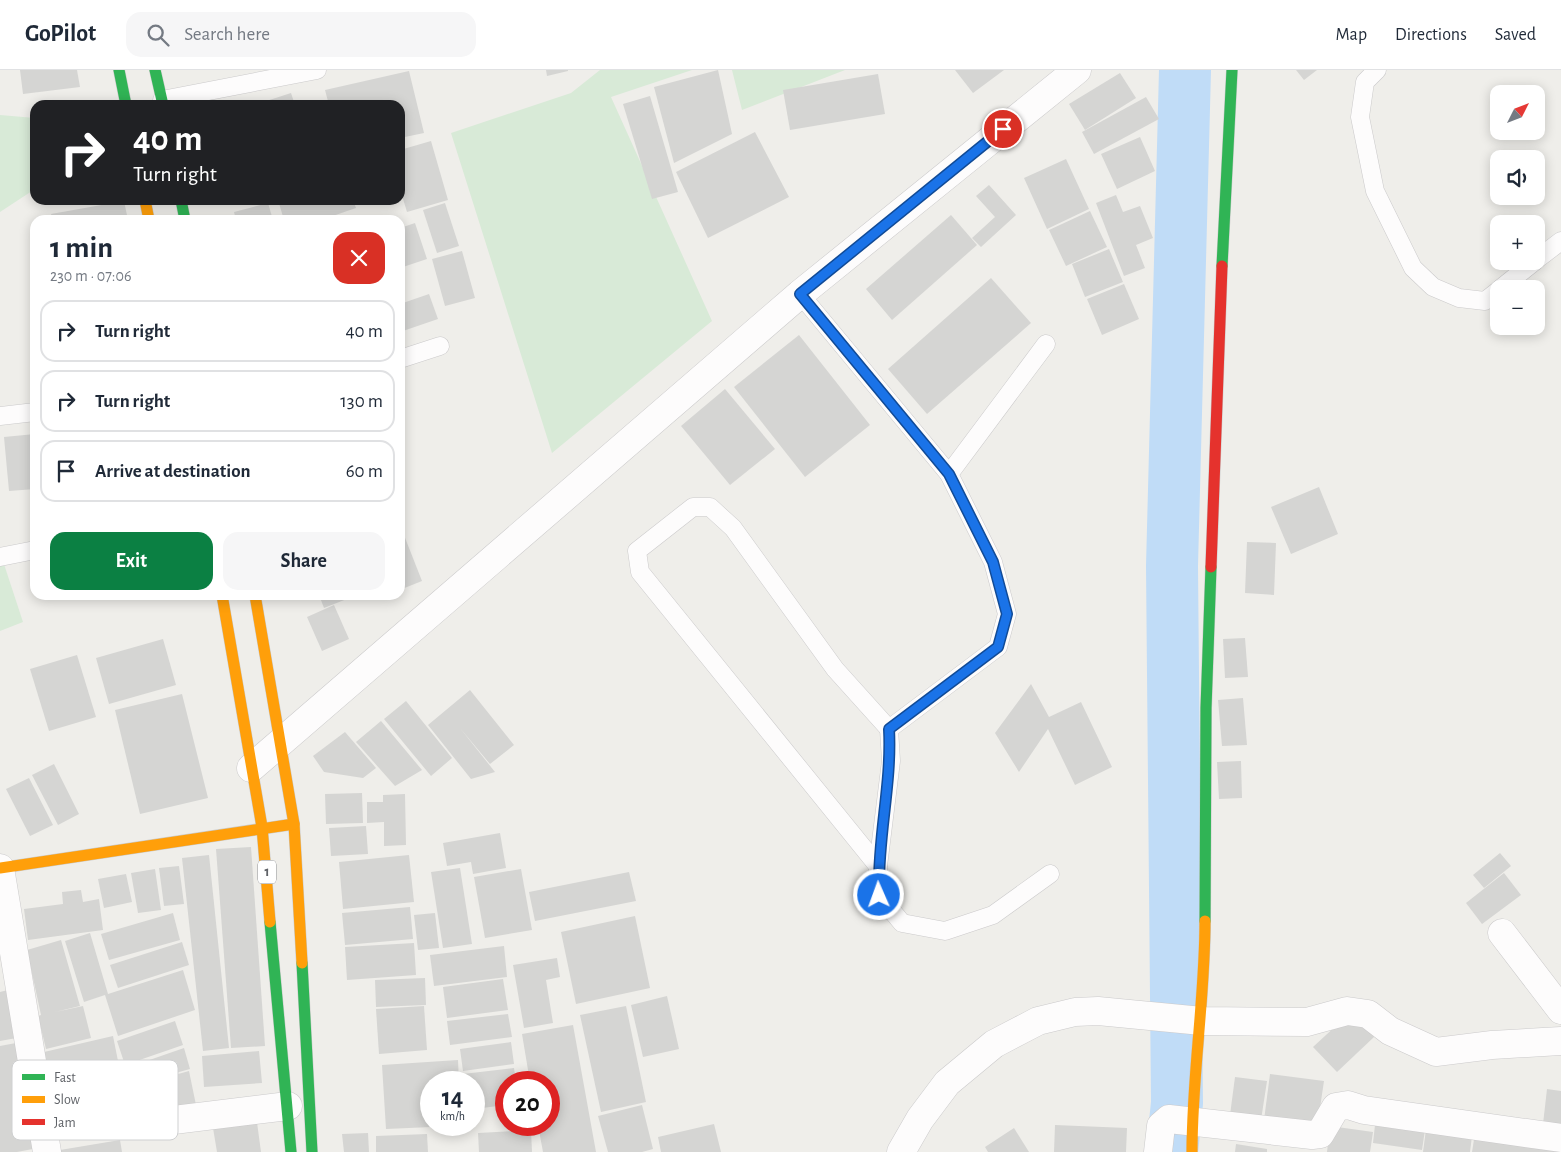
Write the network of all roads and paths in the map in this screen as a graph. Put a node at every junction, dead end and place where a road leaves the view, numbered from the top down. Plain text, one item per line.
1 (119, 70) edge
2 (155, 70) edge
3 (318, 70) edge
4 (1077, 70) edge
5 (1232, 70) edge
6 (1377, 70) edge
7 (125, 100) edge
8 (162, 100) edge
9 (177, 100) edge
10 (1561, 241) edge
11 (1545, 254) edge
12 (1524, 270) edge
13 (1511, 280) edge
14 (800, 294) junction
15 (1490, 297) edge
16 (1046, 344) dead end
17 (440, 346) dead end
18 (405, 357) edge
19 (30, 413) edge
20 (0, 416) edge
21 (949, 474) junction
22 (30, 551) edge
23 (0, 557) edge
24 (223, 600) edge
25 (256, 600) edge
26 (889, 729) junction
27 (281, 744) junction
28 (251, 768) junction
29 (294, 824) junction
30 (262, 827) junction
31 (878, 866) junction
32 (0, 868) edge
33 (1050, 874) dead end
34 (1502, 933) dead end
35 (1561, 1010) edge
36 (1196, 1026) junction
37 (1561, 1041) edge
38 (32, 1060) edge
39 (288, 1106) junction
40 (1185, 1117) junction
41 (178, 1119) edge
42 (1561, 1138) edge
43 (291, 1152) edge
44 (312, 1152) edge
45 (902, 1152) edge
46 (1158, 1152) edge
47 (1192, 1152) edge

1 - 7 main road
2 - 8 main road
3 - 9 lane
4 - 14 street
5 - 36 main road
6 - 15 lane
10 - 11 lane
12 - 13 lane
14 - 21 lane
14 - 27 street
16 - 21 lane
17 - 18 lane
19 - 20 lane
21 - 26 lane
22 - 23 lane
24 - 28 main road, 1
25 - 27 main road, 1
26 - 31 lane
26 - 31 lane
27 - 28 street
27 - 29 main road, 1
28 - 30 main road, 1
29 - 30 main road
29 - 44 main road, 1
30 - 32 main road
30 - 39 main road, 1
31 - 33 lane
32 - 38 street
34 - 35 street
36 - 37 street
36 - 40 main road
36 - 45 street
39 - 41 street
39 - 43 main road, 1
40 - 42 street
40 - 46 street
40 - 47 main road

